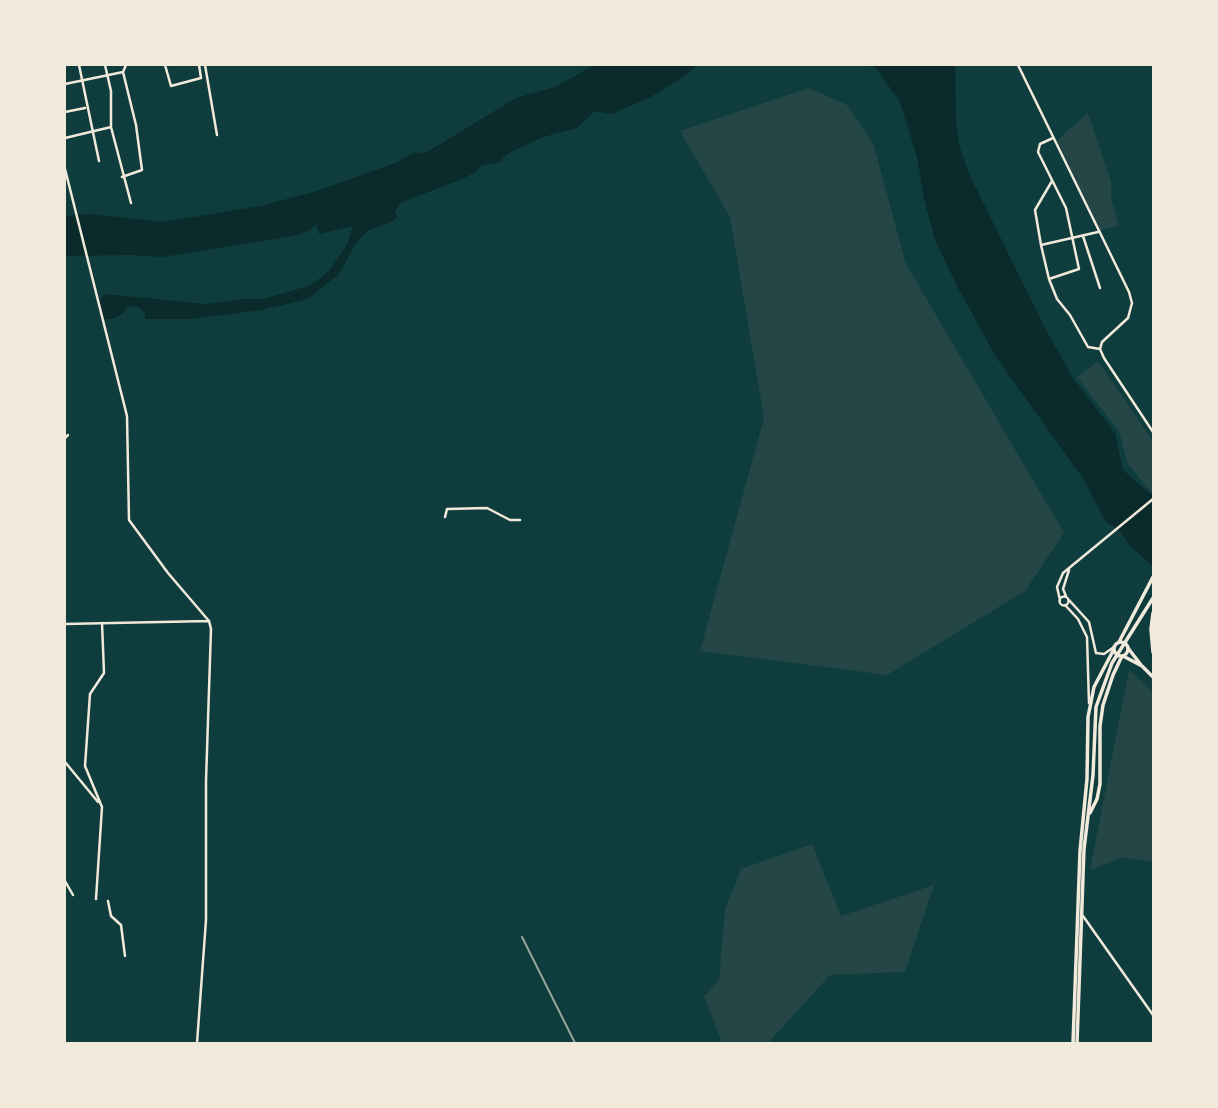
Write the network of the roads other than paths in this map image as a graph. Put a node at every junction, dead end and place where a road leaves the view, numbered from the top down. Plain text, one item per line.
1 (79, 65) edge
2 (105, 65) edge
3 (127, 65) edge
4 (165, 65) edge
5 (200, 65) edge
6 (205, 65) edge
7 (1018, 65) edge
8 (122, 72) junction
9 (108, 76) junction
10 (81, 81) junction
11 (65, 84) edge
12 (87, 107) junction
13 (65, 112) edge
14 (111, 127) junction
15 (92, 132) junction
16 (217, 135) dead end
17 (65, 138) edge
18 (1053, 138) junction
19 (99, 161) dead end
20 (65, 169) edge
21 (122, 177) junction
22 (1052, 181) junction
23 (131, 203) dead end
24 (1098, 232) junction
25 (1083, 236) junction
26 (1073, 239) junction
27 (1041, 245) junction
28 (1049, 279) junction
29 (1100, 288) dead end
30 (1100, 349) junction
31 (1153, 432) edge
32 (1153, 499) edge
33 (445, 517) dead end
34 (520, 520) dead end
35 (1070, 567) junction
36 (1153, 577) edge
37 (1067, 598) junction
38 (1153, 598) edge
39 (1060, 600) junction
40 (1065, 605) junction
41 (1153, 613) edge
42 (209, 621) junction
43 (102, 623) junction
44 (65, 624) edge
45 (1119, 642) junction
46 (1114, 648) junction
47 (1128, 648) junction
48 (1153, 652) edge
49 (1122, 656) junction
50 (1142, 666) junction
51 (1153, 677) edge
52 (1089, 703) junction
53 (65, 762) edge
54 (102, 807) junction
55 (1087, 817) junction
56 (65, 881) edge
57 (74, 895) dead end
58 (96, 899) dead end
59 (108, 901) dead end
60 (1080, 913) junction
61 (125, 956) dead end
62 (1153, 1015) edge
63 (197, 1043) edge
64 (1075, 1043) edge

1 - 10 street
2 - 9 street
3 - 8 street
4 - 5 street
6 - 16 street
7 - 18 street
8 - 9 street
8 - 21 street
9 - 10 street
9 - 14 street
10 - 11 street
10 - 12 street
12 - 13 street
12 - 15 street
14 - 15 street
14 - 21 street
15 - 17 street
15 - 19 street
18 - 22 street
18 - 24 street
20 - 42 street
21 - 23 street
22 - 26 street
22 - 27 street
24 - 25 street
24 - 30 street
25 - 26 street
25 - 29 street
26 - 27 street
26 - 28 street
27 - 28 street
28 - 30 street
30 - 31 street
32 - 35 street
33 - 34 street
35 - 37 street
35 - 39 street
36 - 45 main road
37 - 39 street
37 - 40 street
37 - 46 street
38 - 55 main road
39 - 40 street
40 - 52 street
41 - 48 main road
42 - 43 street
42 - 63 street
43 - 44 street
43 - 54 street
45 - 46 main road
45 - 47 main road
46 - 49 main road
46 - 52 main road
47 - 49 main road
47 - 50 main road
49 - 50 main road
49 - 55 main road
50 - 51 main road
52 - 60 main road
53 - 54 street
54 - 58 street
55 - 60 main road
56 - 57 street
59 - 61 street
60 - 62 street
60 - 64 main road

